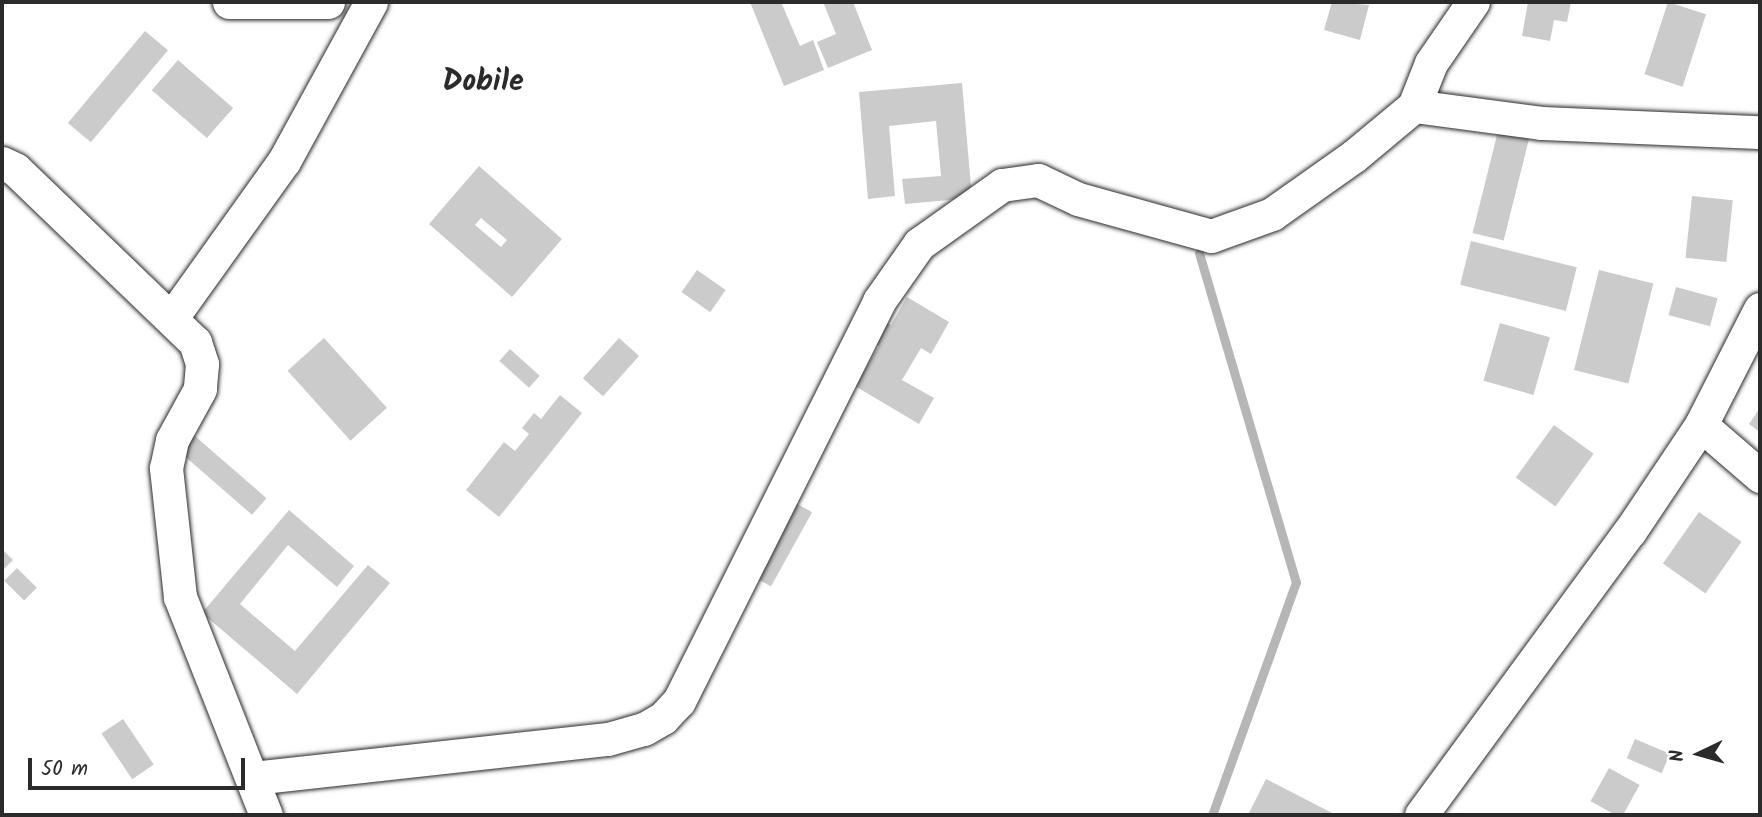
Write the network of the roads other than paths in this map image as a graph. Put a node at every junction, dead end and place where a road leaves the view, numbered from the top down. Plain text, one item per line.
1 (229, 2) edge
2 (328, 2) edge
3 (371, 2) edge
4 (1473, 2) edge
5 (1414, 106) junction
6 (1760, 132) edge
7 (2, 163) edge
8 (1760, 309) edge
9 (173, 316) junction
10 (1701, 425) junction
11 (1760, 476) edge
12 (253, 778) junction
13 (266, 815) edge
14 (1421, 815) edge

1 - 2 street
3 - 9 street
4 - 5 street
5 - 6 street
5 - 12 street
7 - 9 street
8 - 10 street
9 - 12 street
10 - 11 street
10 - 14 street
12 - 13 street

